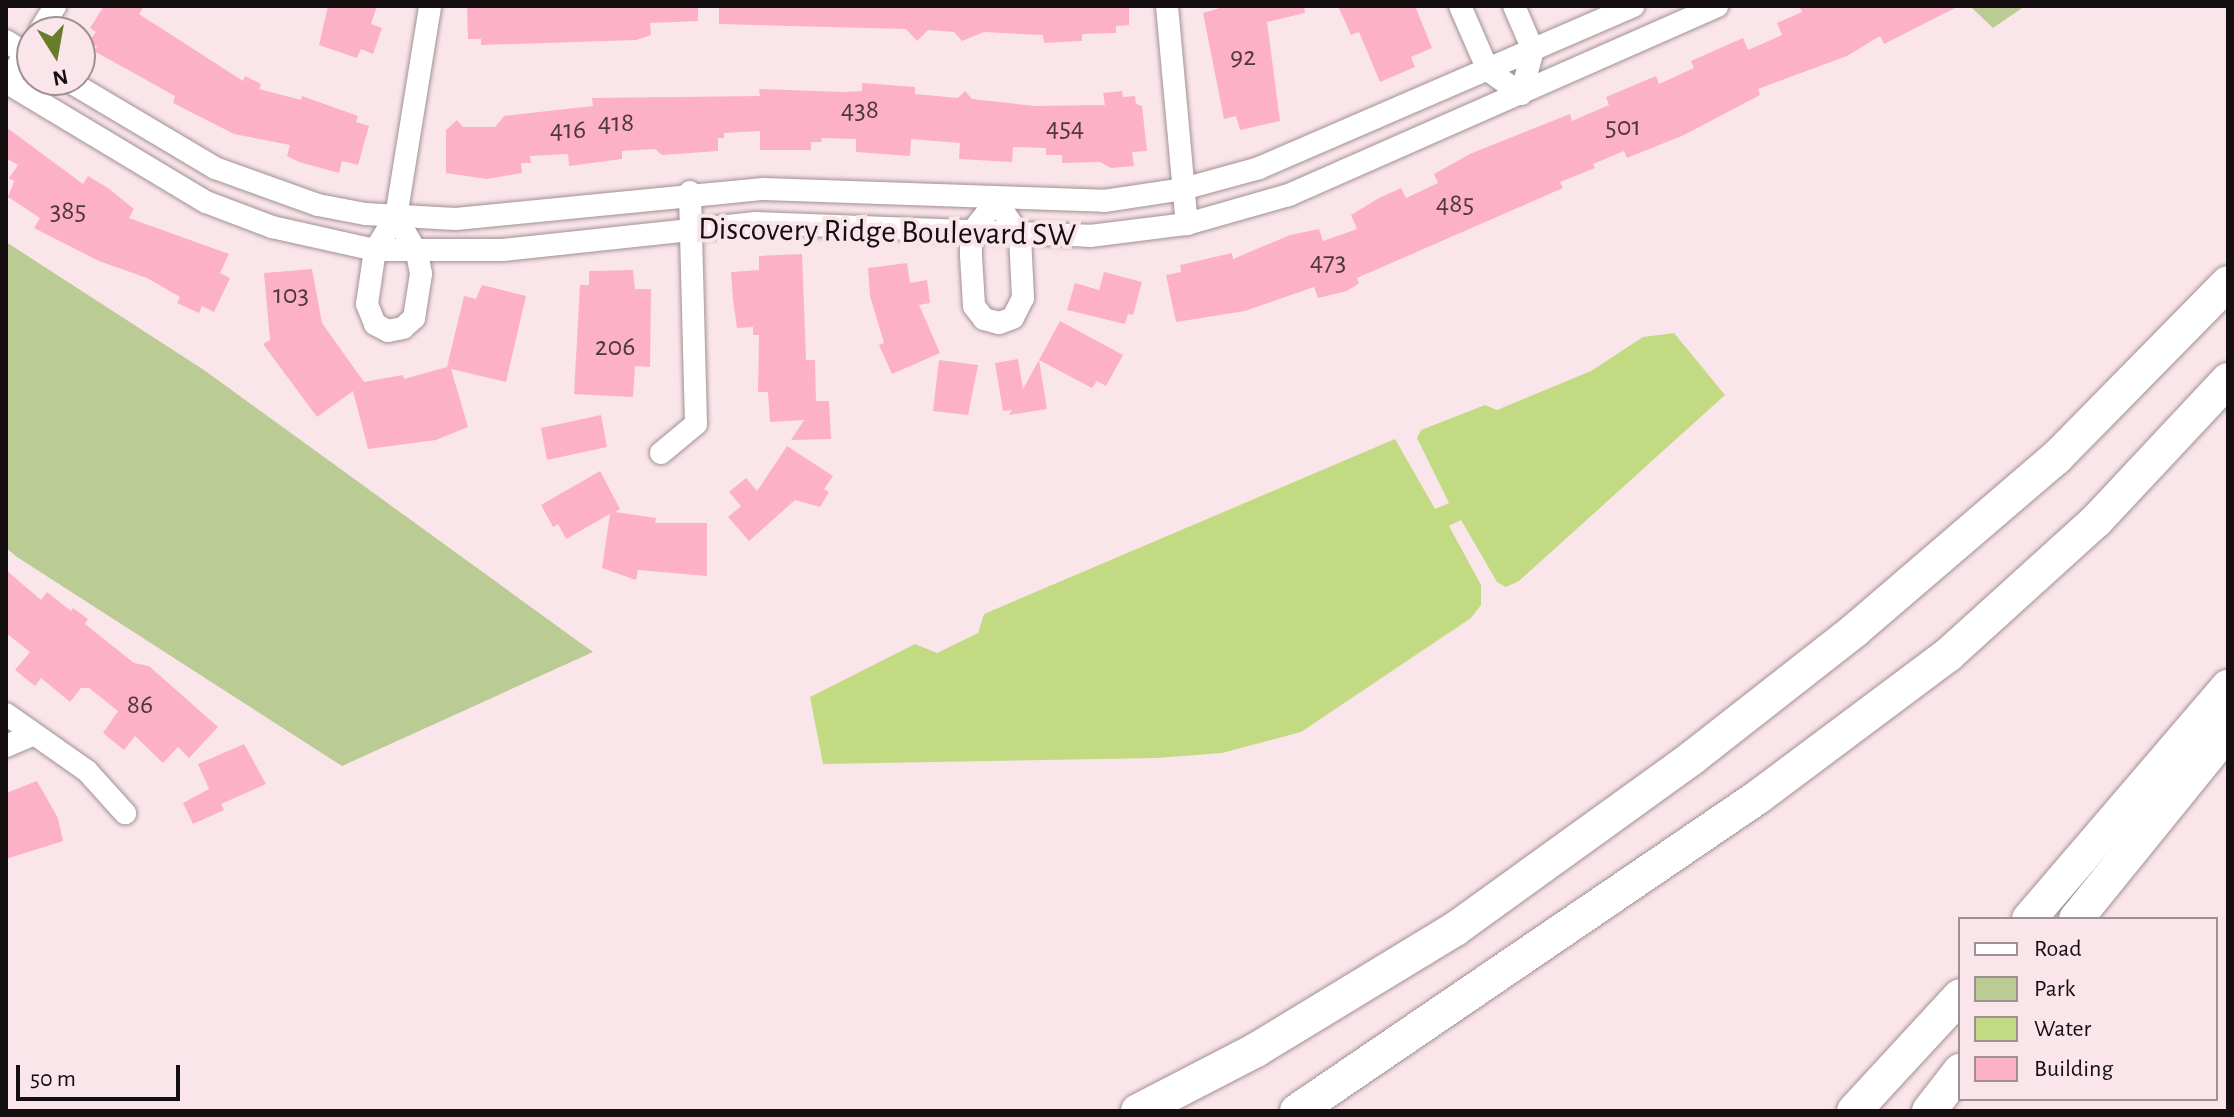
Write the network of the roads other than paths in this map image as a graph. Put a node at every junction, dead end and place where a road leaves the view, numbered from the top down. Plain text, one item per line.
1 (430, 6) edge
2 (1167, 6) edge
3 (1460, 6) edge
4 (1514, 6) edge
5 (1633, 6) edge
6 (1717, 6) edge
7 (1533, 50) junction
8 (1488, 70) junction
9 (7, 83) edge
10 (1521, 94) junction
11 (94, 96) edge
12 (1183, 189) junction
13 (690, 192) junction
14 (996, 201) junction
15 (396, 217) junction
16 (1187, 224) junction
17 (692, 227) junction
18 (971, 233) junction
19 (1020, 236) junction
20 (375, 250) junction
21 (417, 253) junction
22 (2228, 283) edge
23 (2228, 380) edge
24 (661, 453) dead end
25 (2228, 687) edge
26 (6, 714) edge
27 (2228, 731) edge
28 (34, 734) junction
29 (6, 746) edge
30 (125, 813) dead end
31 (2031, 917) edge
32 (2078, 917) edge
33 (1958, 998) edge
34 (1958, 1074) edge
35 (1138, 1111) edge
36 (1297, 1111) edge
37 (1854, 1111) edge
38 (1929, 1111) edge

1 - 15 street
2 - 12 street
3 - 8 street
4 - 7 street
5 - 7 street, Discovery Ridge Boulevard SW
6 - 10 street, Discovery Ridge Boulevard SW
7 - 8 street, Discovery Ridge Boulevard SW
7 - 10 street
8 - 10 street
8 - 12 street, Discovery Ridge Boulevard SW
9 - 20 street, Discovery Ridge Boulevard SW
10 - 16 street, Discovery Ridge Boulevard SW
11 - 15 street, Discovery Ridge Boulevard SW
12 - 14 street, Discovery Ridge Boulevard SW
12 - 16 street
13 - 14 street, Discovery Ridge Boulevard SW
13 - 15 street, Discovery Ridge Boulevard SW
13 - 17 street
14 - 18 street
14 - 19 street
15 - 20 street
15 - 21 street
16 - 19 street, Discovery Ridge Boulevard SW
17 - 18 street, Discovery Ridge Boulevard SW
17 - 21 street, Discovery Ridge Boulevard SW
17 - 24 street
18 - 19 street, Discovery Ridge Boulevard SW
18 - 19 street
20 - 21 street, Discovery Ridge Boulevard SW
20 - 21 street
22 - 35 highway
23 - 36 highway
25 - 31 highway
26 - 28 street
27 - 32 highway
28 - 29 street
28 - 30 street
33 - 37 highway
34 - 38 highway

